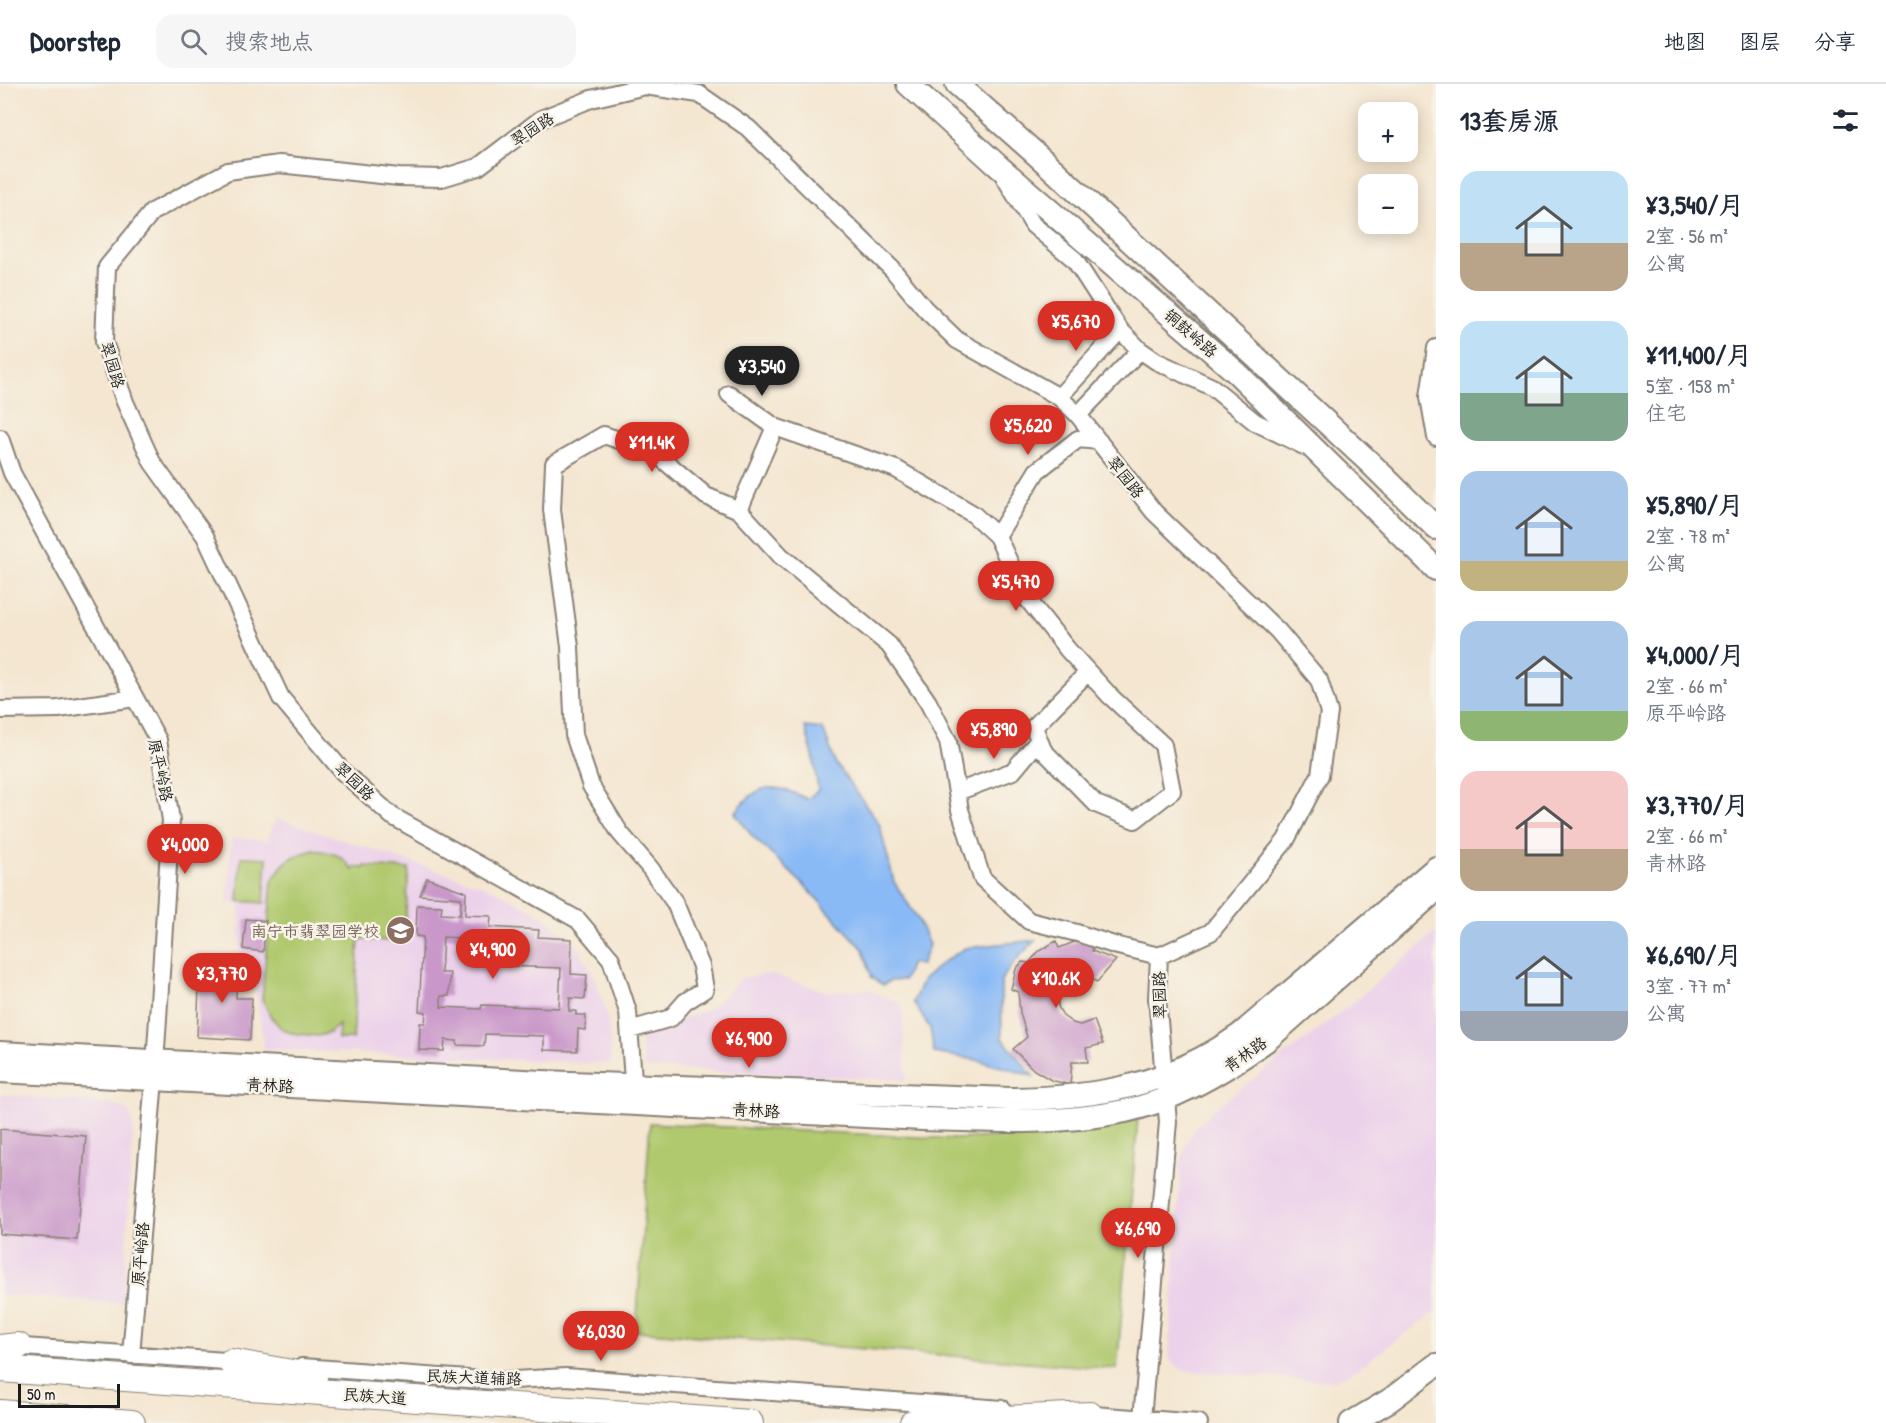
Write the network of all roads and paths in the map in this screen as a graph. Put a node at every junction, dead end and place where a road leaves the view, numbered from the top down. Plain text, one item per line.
1 (908, 84) edge
2 (957, 84) edge
3 (676, 88) edge
4 (997, 165) junction
5 (1120, 330) junction
6 (1436, 348) edge
7 (1140, 350) junction
8 (729, 394) dead end
9 (1059, 397) junction
10 (1078, 415) junction
11 (775, 427) junction
12 (1436, 437) edge
13 (0, 438) edge
14 (1099, 441) junction
15 (1320, 454) junction
16 (739, 510) junction
17 (1436, 528) edge
18 (997, 536) junction
19 (1435, 569) edge
20 (1088, 672) junction
21 (135, 698) junction
22 (0, 710) edge
23 (1039, 740) junction
24 (957, 792) junction
25 (1436, 852) edge
26 (1436, 868) edge
27 (1436, 890) edge
28 (1436, 902) edge
29 (1402, 907) junction
30 (1159, 956) junction
31 (630, 1030) junction
32 (0, 1053) edge
33 (0, 1071) edge
34 (155, 1071) junction
35 (1165, 1087) junction
36 (634, 1095) junction
37 (6, 1346) edge
38 (131, 1355) junction
39 (231, 1362) junction
40 (1436, 1365) edge
41 (0, 1369) edge
42 (435, 1400) junction
43 (0, 1413) edge
44 (1090, 1415) junction
45 (1142, 1419) junction
46 (132, 1423) edge
47 (750, 1423) edge
48 (914, 1423) edge
49 (1198, 1423) edge
50 (1351, 1423) edge

1 - 4 main road, 铜鼓岭路
2 - 17 main road, 铜鼓岭路
3 - 9 street, 翠园路
3 - 31 street, 翠园路
4 - 5 street
4 - 15 main road, 铜鼓岭路
5 - 7 street
5 - 9 street
6 - 12 street
7 - 10 street
7 - 15 street
8 - 11 street
9 - 10 street, 翠园路
10 - 14 street, 翠园路
11 - 16 street
11 - 18 street
13 - 21 street, 原平岭路
14 - 18 street
14 - 30 street, 翠园路
15 - 19 main road, 铜鼓岭路
16 - 24 street
16 - 31 street
18 - 20 street
20 - 23 street
20 - 23 street
21 - 22 street
21 - 34 street, 原平岭路
23 - 24 street
24 - 30 street
25 - 29 main road
26 - 29 main road, 青林路
27 - 29 main road, 青林路
28 - 29 main road
29 - 35 main road, 青林路
30 - 35 street, 翠园路
31 - 36 street, 翠园路
32 - 34 main road, 青林路
33 - 34 main road, 青林路
34 - 36 main road, 青林路
34 - 38 street, 原平岭路
35 - 36 main road, 青林路
35 - 45 street, 翠园路
37 - 38 street, 民族大道辅路
38 - 39 street, 民族大道辅路
39 - 42 highway
39 - 44 street, 民族大道辅路
40 - 50 main road
41 - 42 highway, 民族大道
42 - 47 highway, 民族大道
43 - 46 highway
44 - 45 street, 民族大道辅路
44 - 48 highway
45 - 49 street, 民族大道辅路

